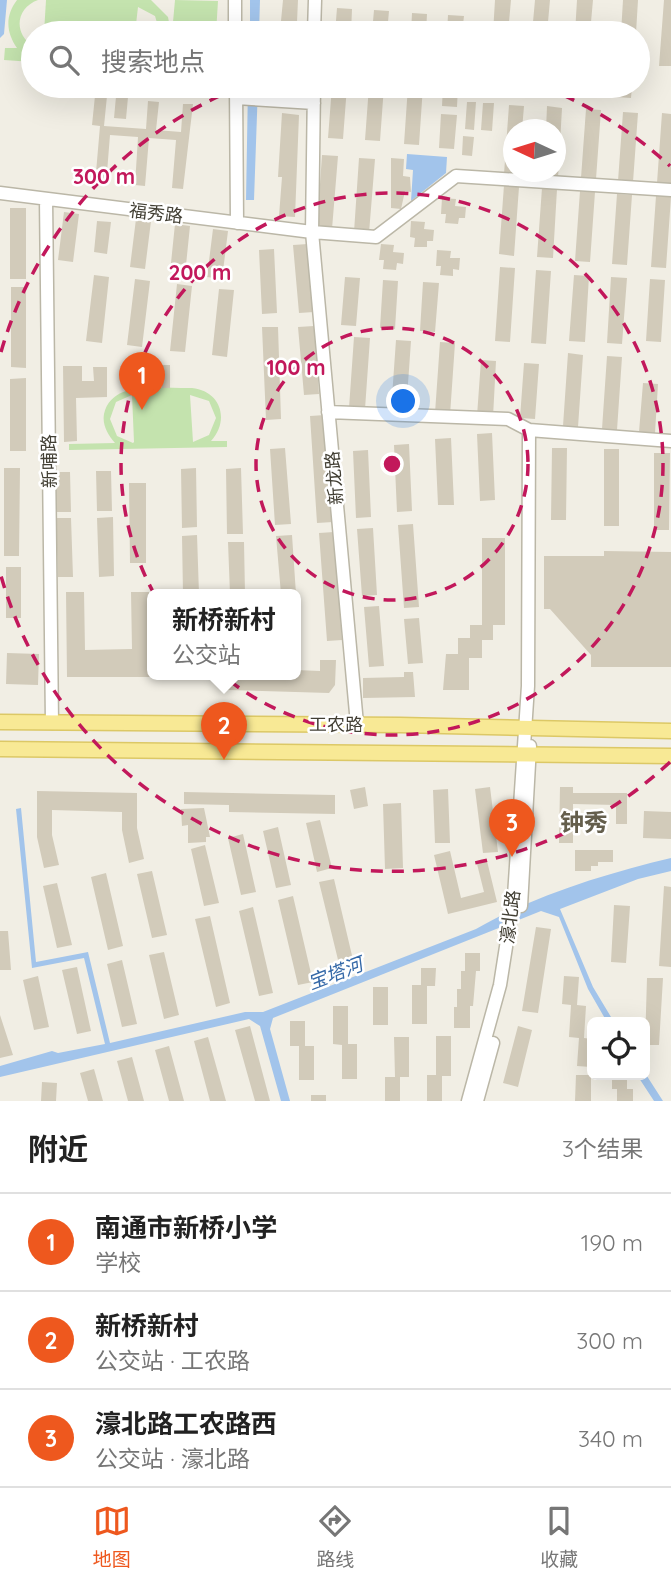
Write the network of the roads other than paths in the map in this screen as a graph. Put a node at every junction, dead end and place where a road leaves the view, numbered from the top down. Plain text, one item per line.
1 (235, 0) edge
2 (315, 0) edge
3 (235, 21) edge
4 (314, 21) edge
5 (236, 98) edge
6 (279, 98) edge
7 (314, 98) edge
8 (314, 103) junction
9 (671, 190) edge
10 (0, 193) edge
11 (46, 199) junction
12 (237, 223) junction
13 (312, 232) junction
14 (328, 412) junction
15 (529, 430) junction
16 (671, 441) edge
17 (0, 722) edge
18 (52, 723) junction
19 (357, 724) junction
20 (527, 728) junction
21 (671, 731) edge
22 (0, 749) edge
23 (526, 755) junction
24 (671, 756) edge
25 (514, 932) junction
26 (468, 1101) edge
27 (477, 1101) edge

1 - 3 street
2 - 4 street
5 - 12 street
6 - 8 street
7 - 8 street, 新龙路
8 - 13 street, 新龙路
9 - 13 street, 福秀路
10 - 11 street, 福秀路
11 - 12 street, 福秀路
11 - 18 street, 新哺路
12 - 13 street, 福秀路
13 - 14 street, 新龙路
14 - 15 street
14 - 19 street, 新龙路
15 - 16 street
15 - 20 street, 濠北路
17 - 18 main road, 工农路
18 - 19 main road, 工农路
19 - 20 main road, 工农路
20 - 21 main road, 工农路
20 - 23 street, 濠北路
22 - 23 main road, 工农路
23 - 24 main road, 工农路
23 - 25 street, 濠北路
25 - 26 street, 濠北路
25 - 27 street, 濠北路

